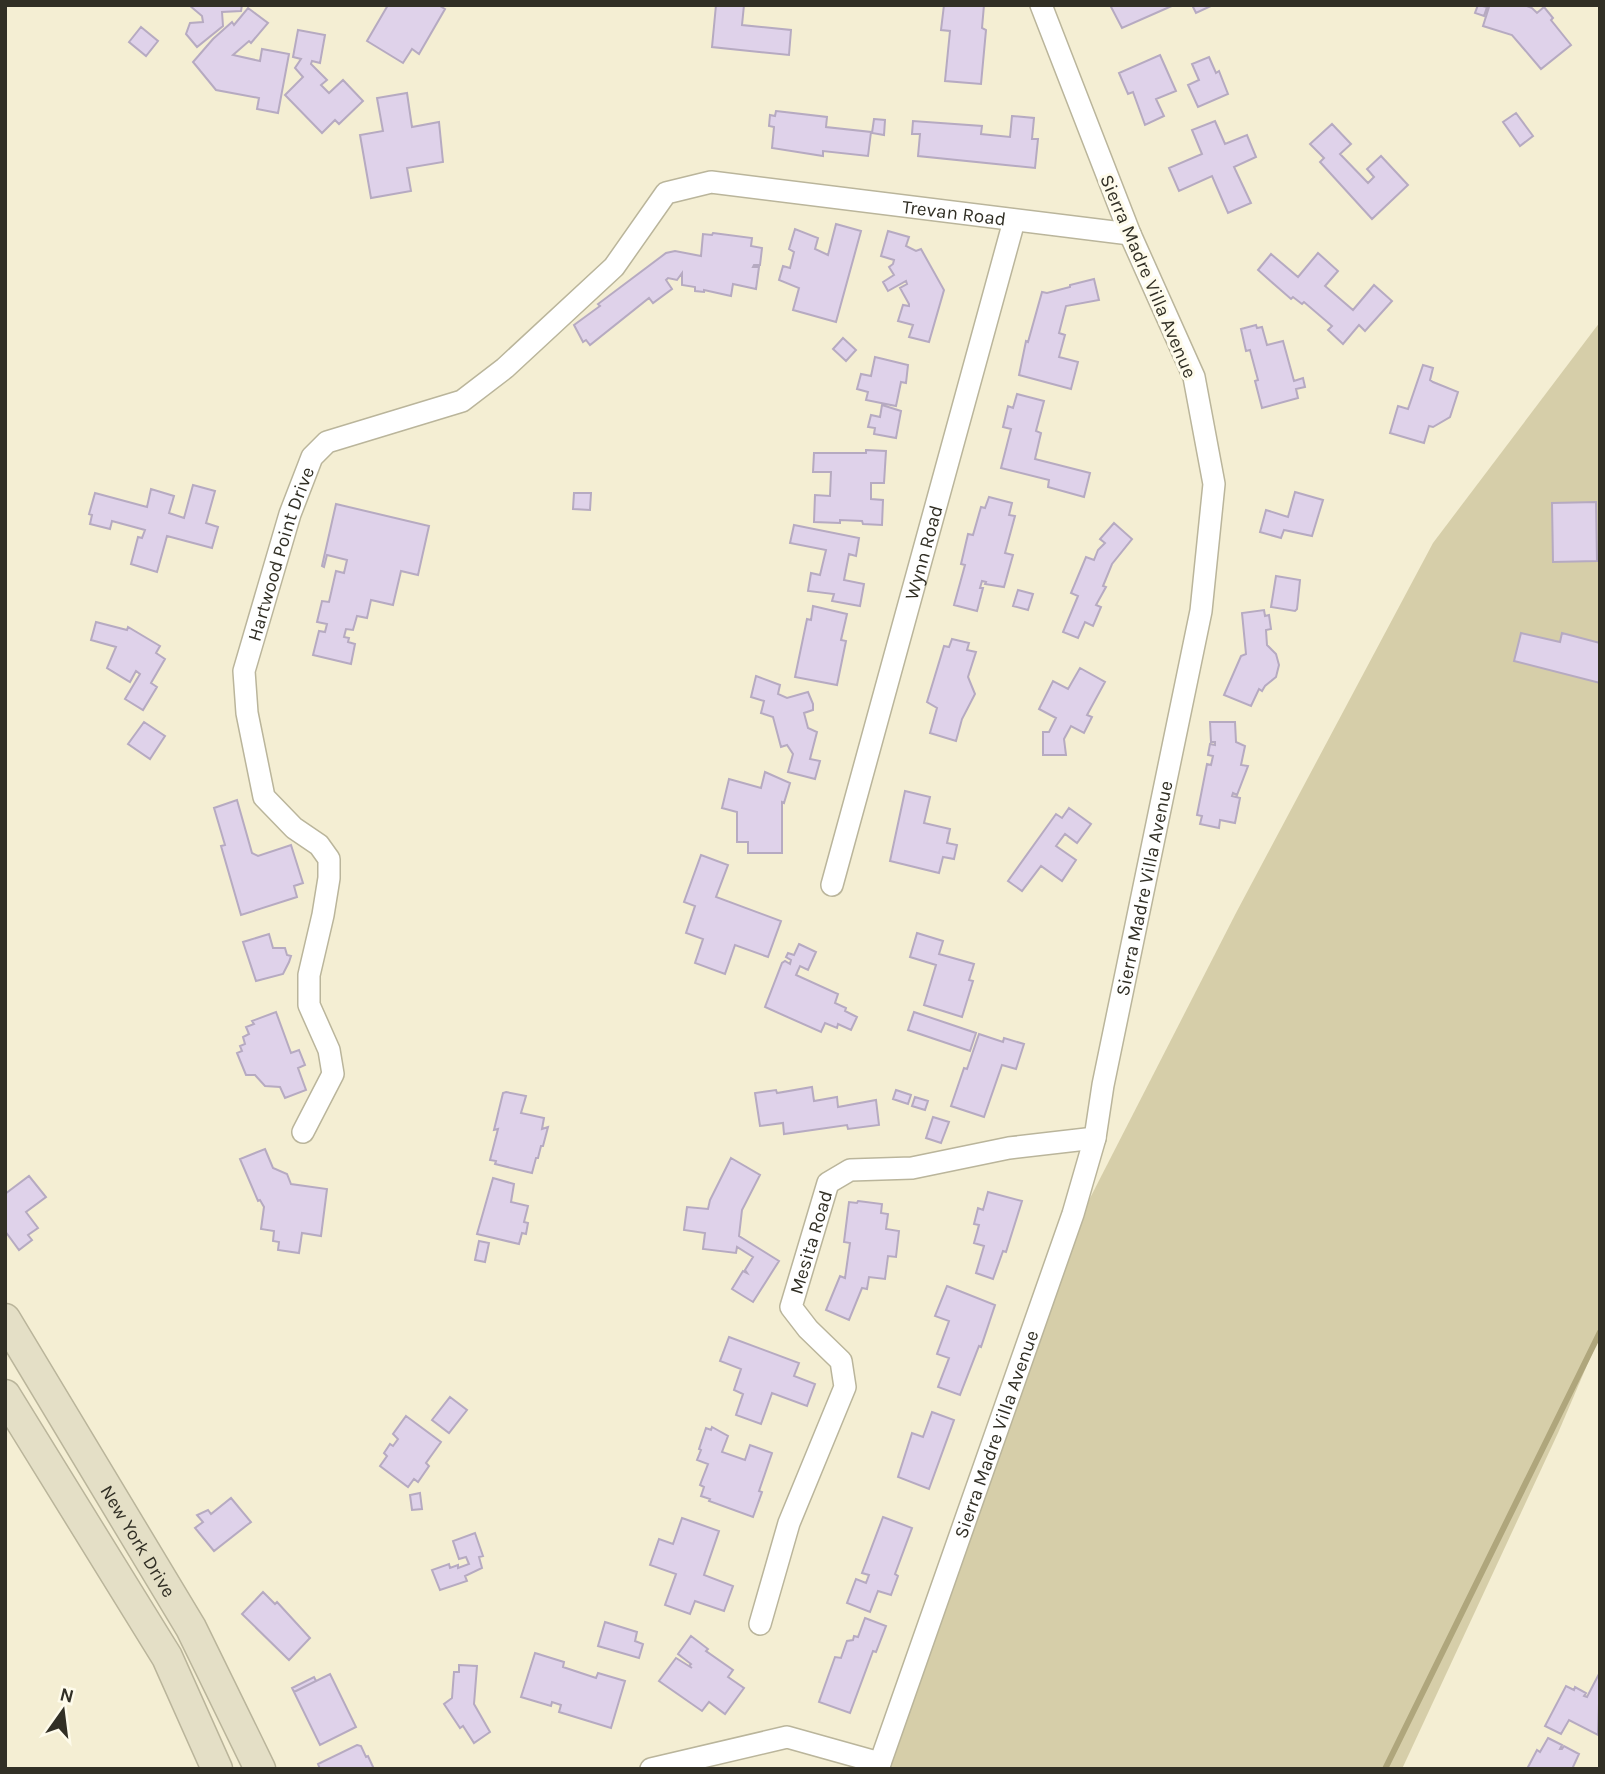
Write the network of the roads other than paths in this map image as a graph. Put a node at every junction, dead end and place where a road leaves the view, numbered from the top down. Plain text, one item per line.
1 (1041, 5) edge
2 (778, 190) joint
3 (1014, 221) junction
4 (1130, 234) junction
5 (832, 885) dead end
6 (303, 1132) dead end
7 (1095, 1138) junction
8 (5, 1319) edge
9 (5, 1395) edge
10 (760, 1624) dead end
11 (879, 1766) edge
12 (217, 1769) edge
13 (260, 1769) edge
14 (651, 1769) edge

1 - 4 street, Sierra Madre Villa Avenue
2 - 3 street, Trevan Road
2 - 6 street, Hartwood Point Drive
3 - 4 street, Trevan Road
3 - 5 street, Wynn Road
4 - 7 street, Sierra Madre Villa Avenue
7 - 10 street, Mesita Road
7 - 11 street, Sierra Madre Villa Avenue
8 - 13 main road, New York Drive
9 - 12 main road, New York Drive
11 - 14 street

